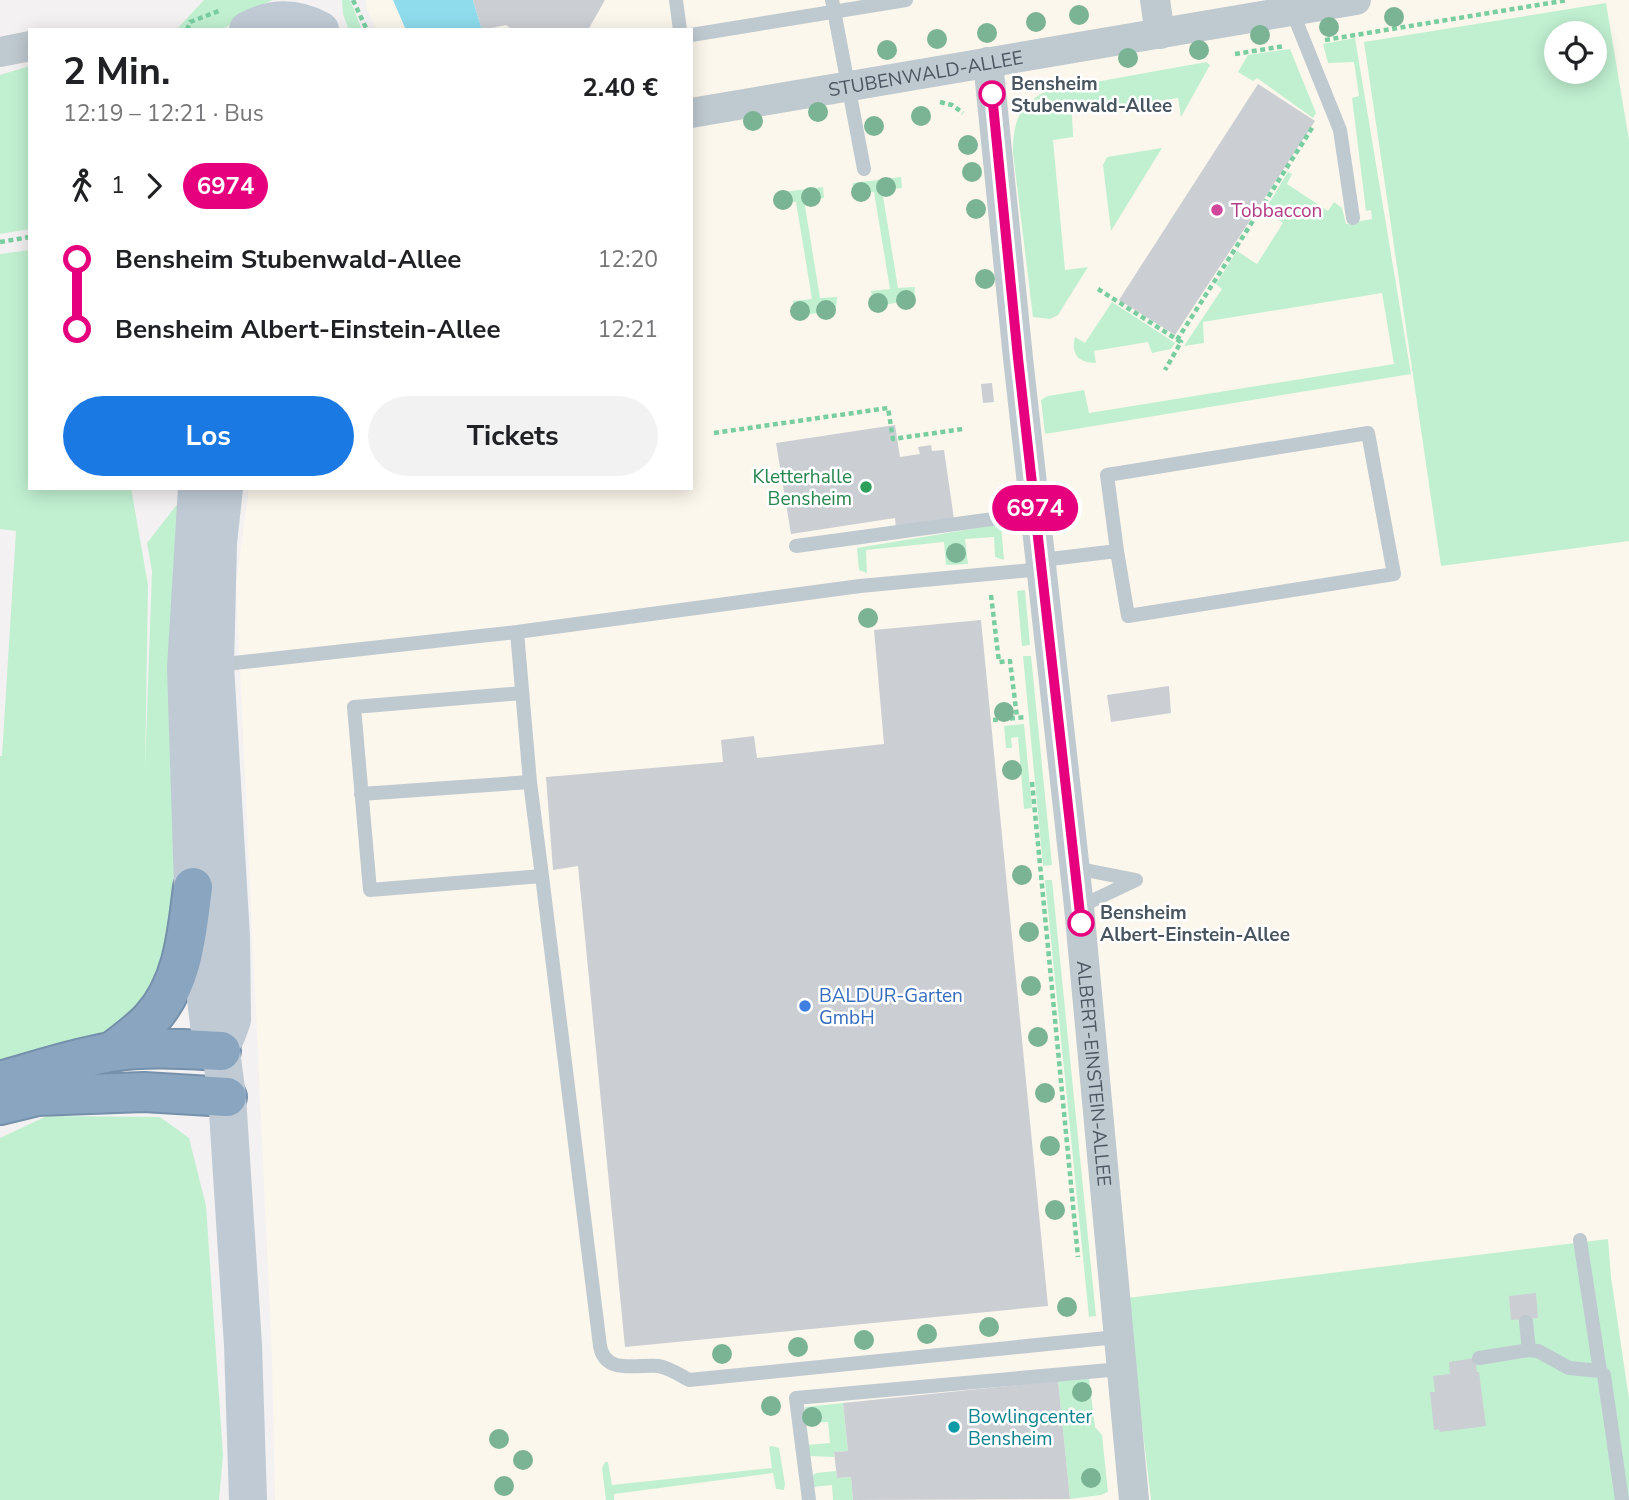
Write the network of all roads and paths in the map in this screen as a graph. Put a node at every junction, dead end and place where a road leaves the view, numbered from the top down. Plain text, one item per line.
1 (327, 0) edge
2 (353, 0) edge
3 (676, 0) edge
4 (906, 0) edge
5 (1155, 0) edge
6 (1356, 0) edge
7 (833, 6) edge
8 (1292, 11) junction
9 (237, 19) edge
10 (305, 20) edge
11 (188, 28) edge
12 (366, 28) edge
13 (680, 28) edge
14 (1160, 34) junction
15 (693, 35) edge
16 (28, 46) edge
17 (0, 52) edge
18 (988, 62) junction
19 (849, 87) junction
20 (1329, 102) junction
21 (693, 113) edge
22 (864, 169) dead end
23 (1353, 218) dead end
24 (28, 237) edge
25 (0, 242) edge
26 (1098, 289) dead end
27 (1177, 340) junction
28 (1165, 370) dead end
29 (962, 429) dead end
30 (714, 433) dead end
31 (197, 490) edge
32 (224, 490) edge
33 (1036, 513) junction
34 (796, 546) dead end
35 (1117, 551) junction
36 (1042, 565) junction
37 (989, 575) junction
38 (517, 632) junction
39 (215, 665) junction
40 (522, 693) junction
41 (1026, 717) dead end
42 (1017, 718) junction
43 (993, 720) dead end
44 (530, 782) junction
45 (361, 794) junction
46 (1075, 868) junction
47 (542, 876) junction
48 (193, 887) junction
49 (1079, 907) junction
50 (113, 1051) junction
51 (221, 1051) junction
52 (0, 1081) edge
53 (227, 1097) junction
54 (0, 1105) edge
55 (1580, 1240) dead end
56 (1525, 1321) dead end
57 (1117, 1337) junction
58 (1529, 1350) junction
59 (1479, 1357) dead end
60 (1121, 1369) junction
61 (1600, 1371) junction
62 (248, 1500) edge
63 (808, 1500) edge
64 (1134, 1500) edge
65 (1622, 1500) edge

1 - 10 street
2 - 12 path
3 - 13 lane
4 - 7 lane
5 - 14 street
6 - 8 street, STUBENWALD-ALLEE
7 - 15 lane
7 - 19 lane
8 - 14 street, STUBENWALD-ALLEE
8 - 20 lane
9 - 10 street
9 - 11 path
14 - 18 street, STUBENWALD-ALLEE
16 - 17 street
18 - 19 street, STUBENWALD-ALLEE
18 - 33 street, ALBERT-EINSTEIN-ALLEE
19 - 21 street, STUBENWALD-ALLEE
19 - 22 lane
20 - 23 lane
20 - 27 path
24 - 25 path
26 - 27 path
27 - 28 path
29 - 30 path
31 - 48 street
32 - 39 street
33 - 34 lane
33 - 36 street, ALBERT-EINSTEIN-ALLEE
35 - 35 lane
35 - 36 lane
36 - 37 lane
36 - 46 street, ALBERT-EINSTEIN-ALLEE
37 - 38 lane
37 - 42 path
38 - 39 lane
38 - 40 lane
39 - 51 street
40 - 44 lane
40 - 45 lane
41 - 42 path
42 - 43 path
44 - 45 lane
44 - 47 lane
45 - 47 lane
46 - 49 street, ALBERT-EINSTEIN-ALLEE
46 - 49 lane
47 - 57 lane
48 - 50 highway
48 - 51 street
49 - 57 street, ALBERT-EINSTEIN-ALLEE
50 - 51 highway
50 - 52 highway
51 - 53 street
53 - 54 highway
53 - 62 street
55 - 61 lane
56 - 58 lane
57 - 60 street, ALBERT-EINSTEIN-ALLEE
58 - 59 lane
58 - 61 lane
60 - 63 lane
60 - 64 street, ALBERT-EINSTEIN-ALLEE
61 - 65 lane

